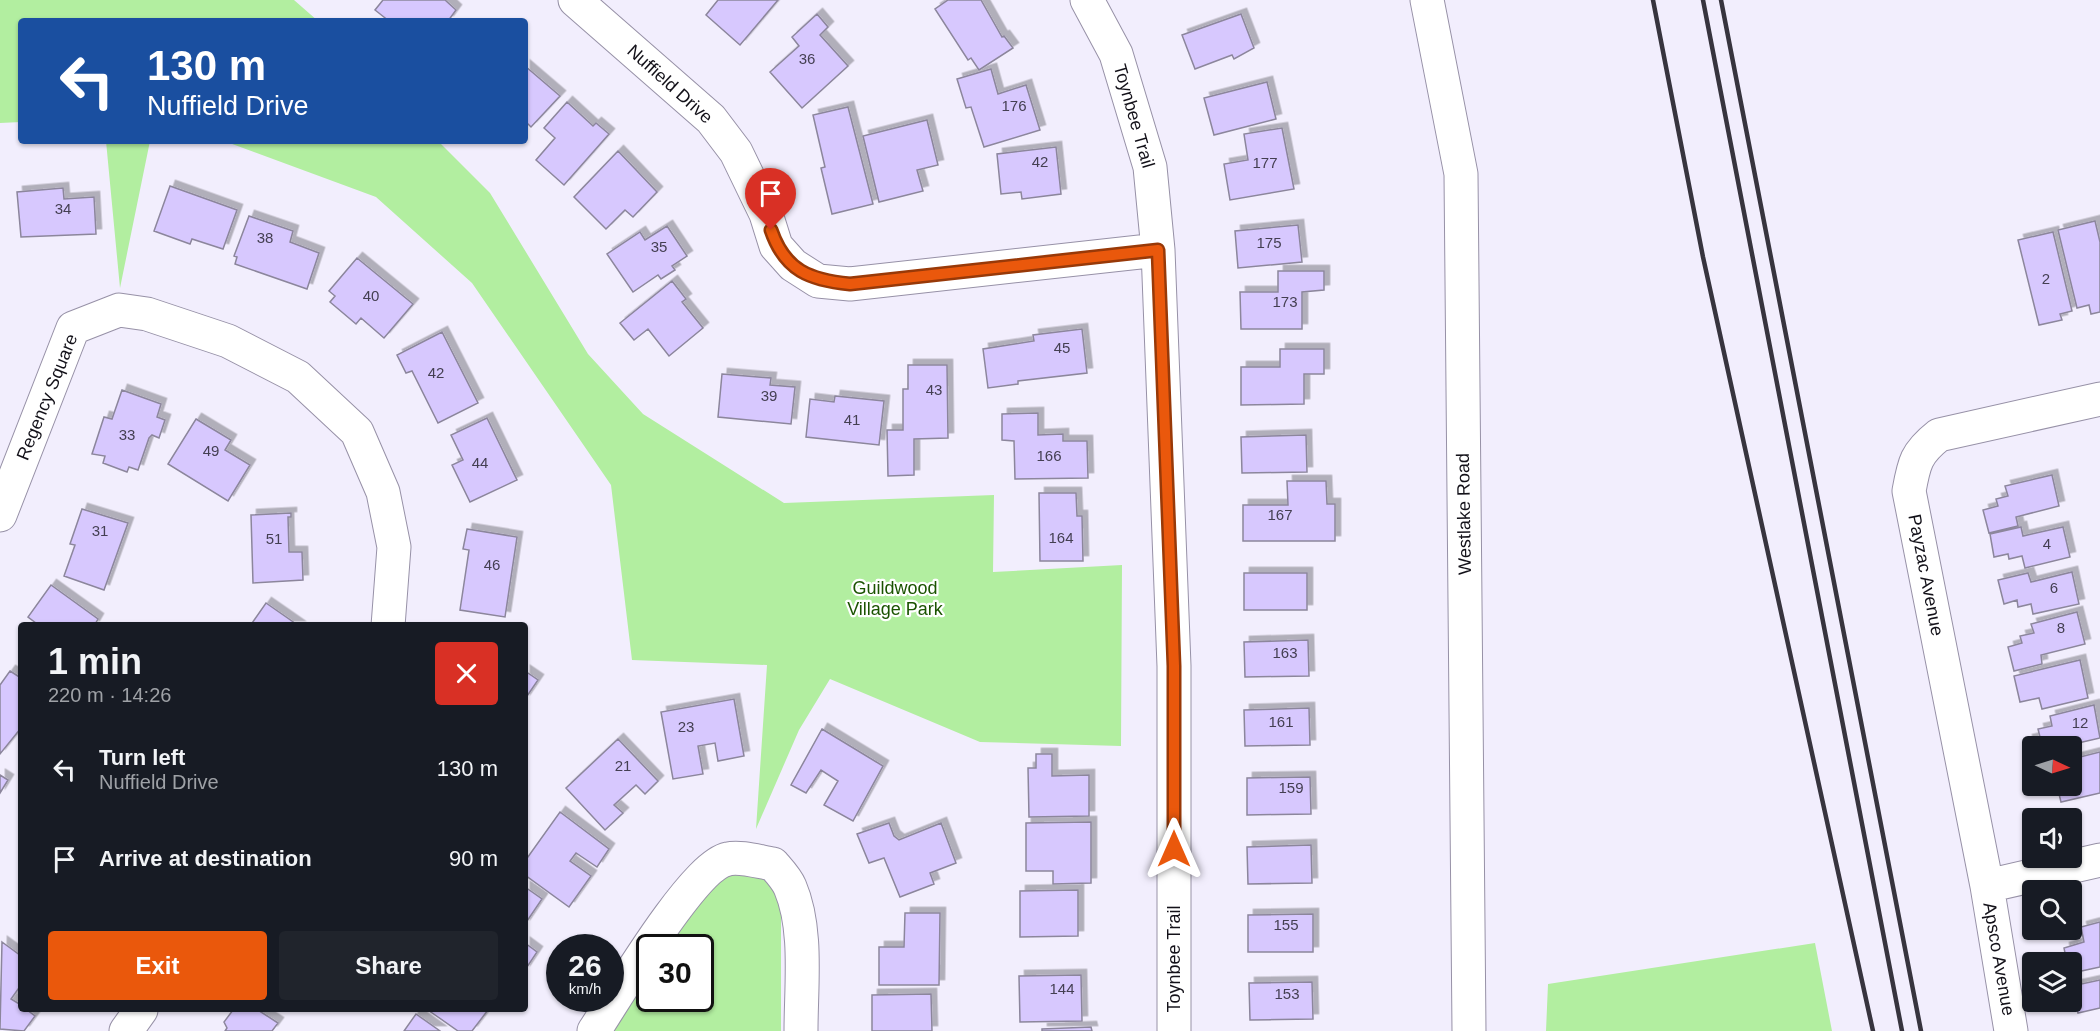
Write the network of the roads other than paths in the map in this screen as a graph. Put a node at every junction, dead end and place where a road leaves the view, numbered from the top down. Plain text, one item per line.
1 (574, 0) edge
2 (1087, 0) edge
3 (1427, 0) edge
4 (1158, 250) junction
5 (2100, 399) edge
6 (0, 515) edge
7 (388, 622) edge
8 (2100, 860) edge
9 (1987, 886) junction
10 (140, 1012) edge
11 (126, 1031) edge
12 (594, 1031) edge
13 (801, 1031) edge
14 (1174, 1031) edge
15 (1469, 1031) edge
16 (2011, 1031) edge

1 - 4 street, Nuffield Drive
2 - 4 street, Toynbee Trail
3 - 15 street, Westlake Road
4 - 14 street, Toynbee Trail
5 - 9 street, Payzac Avenue
6 - 7 street, Regency Square
8 - 9 street
9 - 16 street, Apsco Avenue
10 - 11 street
12 - 13 street

